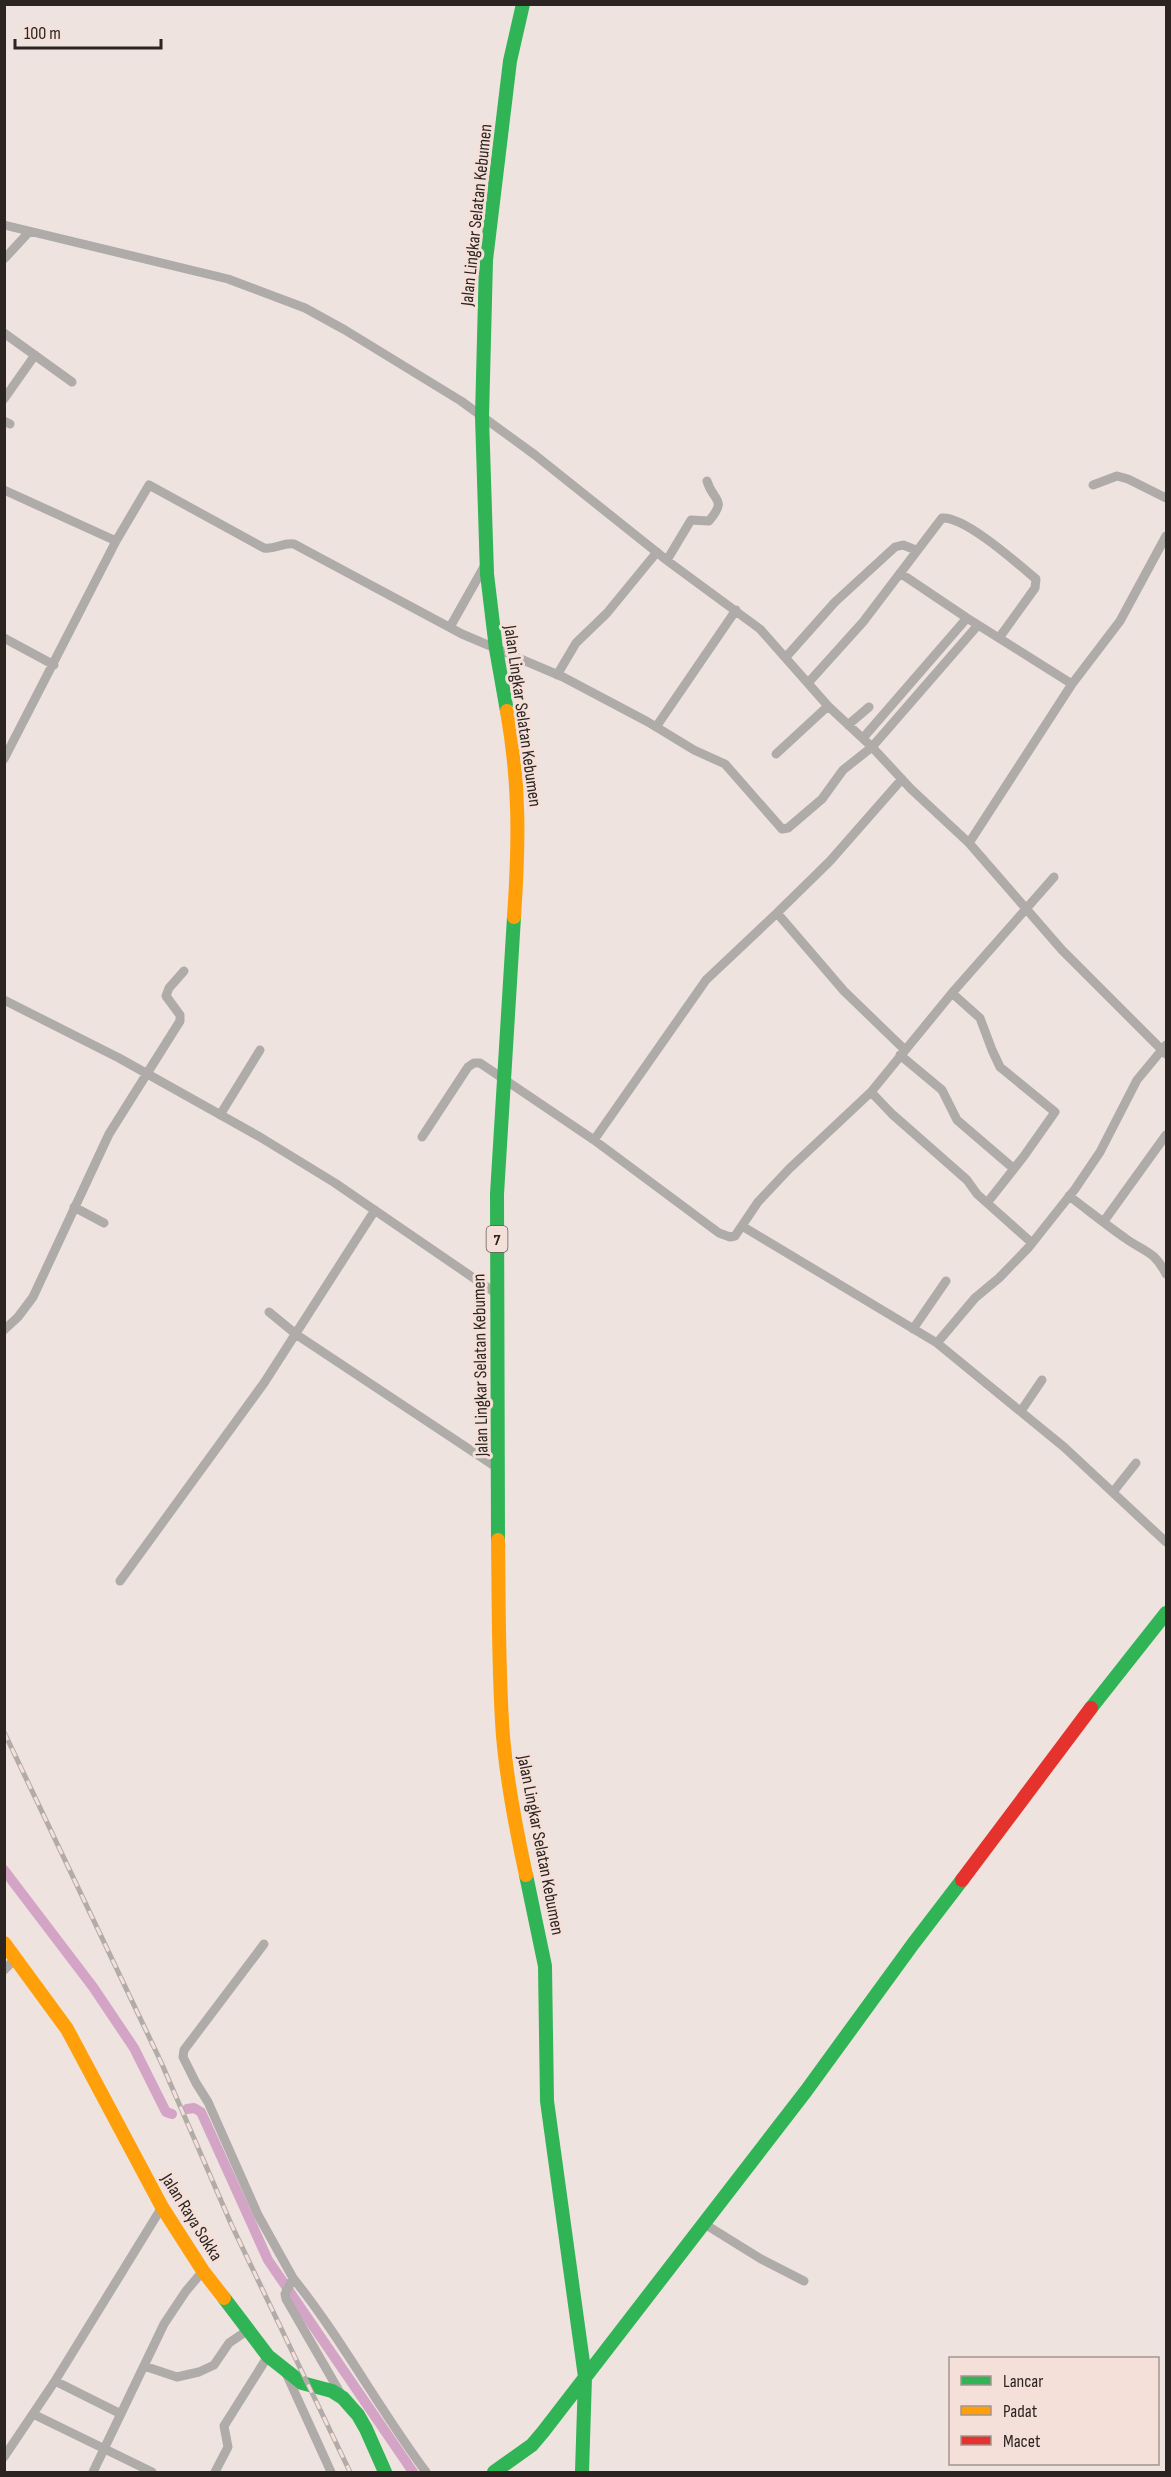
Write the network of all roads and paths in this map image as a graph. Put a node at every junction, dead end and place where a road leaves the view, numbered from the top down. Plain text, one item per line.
1 (523, 4) edge
2 (4, 225) edge
3 (29, 232) junction
4 (4, 259) edge
5 (4, 333) edge
6 (35, 355) junction
7 (72, 382) dead end
8 (4, 399) edge
9 (483, 417) junction
10 (707, 481) dead end
11 (1093, 485) dead end
12 (4, 490) edge
13 (1167, 498) edge
14 (1167, 536) edge
15 (116, 541) junction
16 (916, 550) junction
17 (657, 552) junction
18 (667, 560) junction
19 (486, 563) junction
20 (900, 573) junction
21 (736, 610) junction
22 (967, 618) junction
23 (978, 625) junction
24 (450, 627) junction
25 (4, 638) edge
26 (999, 638) junction
27 (496, 649) junction
28 (786, 657) junction
29 (54, 664) junction
30 (557, 675) junction
31 (808, 683) junction
32 (1072, 684) junction
33 (828, 706) junction
34 (868, 706) dead end
35 (848, 725) junction
36 (656, 727) junction
37 (863, 738) junction
38 (872, 747) junction
39 (776, 754) dead end
40 (4, 759) edge
41 (902, 779) junction
42 (969, 843) junction
43 (1054, 877) dead end
44 (1027, 909) junction
45 (777, 914) junction
46 (184, 971) dead end
47 (952, 993) junction
48 (4, 1000) edge
49 (261, 1050) dead end
50 (1165, 1050) edge
51 (902, 1053) junction
52 (147, 1074) junction
53 (503, 1081) junction
54 (871, 1092) junction
55 (220, 1115) junction
56 (1167, 1134) edge
57 (422, 1137) dead end
58 (594, 1140) junction
59 (1012, 1168) junction
60 (1069, 1196) junction
61 (987, 1203) junction
62 (74, 1207) junction
63 (375, 1210) junction
64 (1104, 1221) junction
65 (104, 1223) dead end
66 (742, 1226) junction
67 (1032, 1243) junction
68 (1167, 1274) edge
69 (946, 1281) dead end
70 (497, 1294) junction
71 (269, 1312) dead end
72 (913, 1329) junction
73 (4, 1330) edge
74 (297, 1335) junction
75 (937, 1343) junction
76 (1042, 1380) dead end
77 (1021, 1411) junction
78 (1136, 1463) dead end
79 (500, 1468) junction
80 (1113, 1492) junction
81 (1167, 1542) edge
82 (120, 1581) dead end
83 (1167, 1613) edge
84 (4, 1943) edge
85 (264, 1944) dead end
86 (16, 1958) junction
87 (4, 1970) edge
88 (162, 2208) junction
89 (703, 2223) junction
90 (203, 2271) junction
91 (292, 2280) junction
92 (804, 2282) dead end
93 (248, 2330) junction
94 (268, 2356) junction
95 (144, 2366) junction
96 (284, 2369) junction
97 (585, 2377) junction
98 (55, 2381) junction
99 (343, 2398) junction
100 (33, 2414) junction
101 (121, 2414) junction
102 (103, 2449) junction
103 (4, 2457) edge
104 (93, 2472) edge
105 (148, 2472) edge
106 (216, 2472) edge
107 (331, 2472) edge
108 (385, 2472) edge
109 (426, 2472) edge
110 (494, 2472) edge
111 (582, 2472) edge

1 - 9 main road, Jalan Lingkar Selatan Kebumen / 7
2 - 3 street
3 - 4 street
3 - 9 street
5 - 6 street
6 - 7 street
6 - 8 street
9 - 17 street
9 - 19 main road, Jalan Lingkar Selatan Kebumen / 7
10 - 18 street
11 - 13 street
12 - 15 street
14 - 32 street
15 - 24 street
15 - 29 street
16 - 20 street
16 - 26 street
16 - 28 street
17 - 18 street
17 - 30 street
18 - 21 street
19 - 24 street
19 - 27 main road, Jalan Lingkar Selatan Kebumen / 7
20 - 22 street
20 - 31 street
21 - 28 street
21 - 36 street
22 - 23 street
22 - 37 street
23 - 26 street
23 - 38 street
24 - 27 street
25 - 29 street
26 - 32 street
27 - 30 street
27 - 53 main road, Jalan Lingkar Selatan Kebumen / 7
28 - 31 street
29 - 40 street
30 - 36 street
31 - 33 street
32 - 42 street
33 - 35 street
33 - 39 street
34 - 35 street
35 - 37 street
36 - 38 street
37 - 38 street
38 - 41 street
41 - 42 street
41 - 45 street
42 - 44 street
43 - 44 street
44 - 47 street
44 - 50 street
45 - 51 street
45 - 58 street
46 - 52 street
47 - 51 street
47 - 59 street
48 - 52 street
49 - 55 street
50 - 60 street
51 - 54 street
51 - 59 street
52 - 55 street
52 - 62 street
53 - 57 street
53 - 58 street
53 - 70 main road, Jalan Lingkar Selatan Kebumen / 7
54 - 61 street
54 - 66 street
55 - 63 street
56 - 64 street
58 - 66 street
59 - 61 street
60 - 64 street
60 - 67 street
61 - 67 street
62 - 65 street
62 - 73 street
63 - 70 street
63 - 74 street
64 - 68 street
66 - 72 street
67 - 75 street
69 - 72 street
70 - 79 main road, Jalan Lingkar Selatan Kebumen / 7
71 - 74 street
72 - 75 street
74 - 79 street
74 - 82 street
75 - 77 street
76 - 77 street
77 - 80 street
78 - 80 street
79 - 97 main road, Jalan Lingkar Selatan Kebumen / 7
80 - 81 street
83 - 89 main road
84 - 86 main road, Jalan Raya Sokka
85 - 91 street
86 - 87 street
86 - 88 main road, Jalan Raya Sokka
88 - 90 main road, Jalan Raya Sokka
88 - 98 street
89 - 92 street
89 - 97 main road
90 - 93 main road, Jalan Raya Sokka
90 - 95 street
91 - 99 street
91 - 109 street
93 - 94 main road, Jalan Raya Sokka
93 - 95 street
94 - 96 main road, Jalan Raya Sokka
94 - 106 street
95 - 101 street
96 - 99 main road, Jalan Raya Sokka
96 - 107 street
97 - 110 main road
97 - 111 main road, Jalan Lingkar Selatan Kebumen / 7
98 - 100 street
98 - 101 street
99 - 108 main road, Jalan Raya Sokka
100 - 102 street
100 - 103 street
101 - 102 street
102 - 104 street
102 - 105 street

